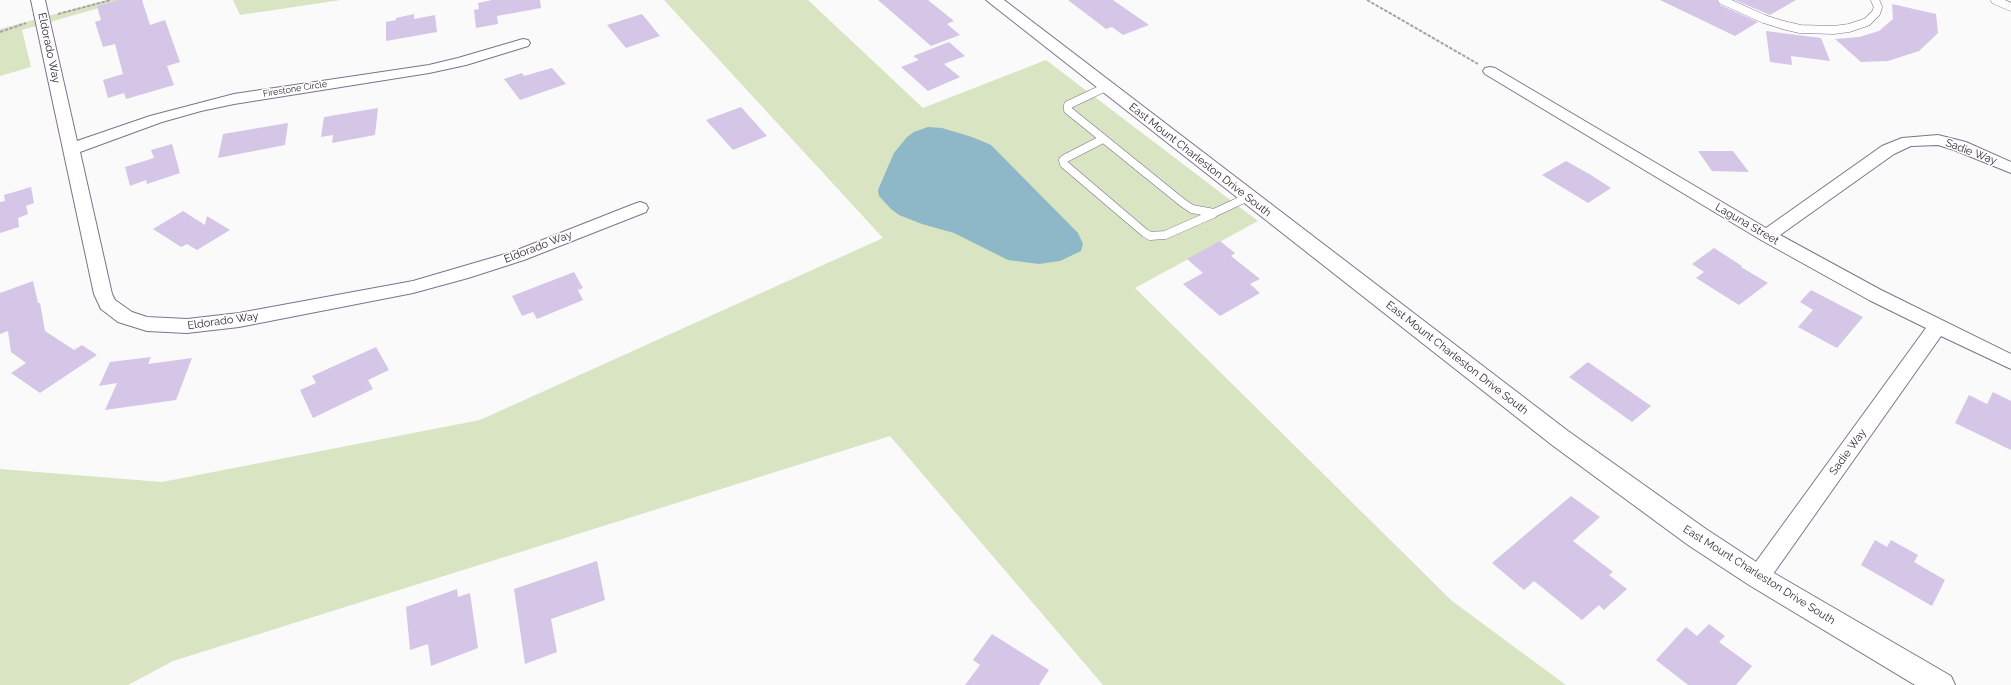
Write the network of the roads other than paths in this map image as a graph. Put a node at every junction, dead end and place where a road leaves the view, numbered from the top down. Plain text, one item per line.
1 (38, 0) edge
2 (994, 0) edge
3 (1722, 0) edge
4 (1875, 0) edge
5 (1995, 0) edge
6 (2011, 7) edge
7 (523, 43) dead end
8 (1490, 71) road end
9 (1106, 87) junction
10 (1103, 139) junction
11 (71, 149) junction
12 (2011, 168) edge
13 (1248, 197) junction
14 (640, 208) dead end
15 (1214, 213) junction
16 (1767, 236) junction
17 (1937, 327) junction
18 (2011, 362) edge
19 (1758, 577) junction
20 (1941, 685) edge

1 - 11 street, Eldorado Way
2 - 9 street, East Mount Charleston Drive South
3 - 4 lane
5 - 6 lane
7 - 11 street, Firestone Circle
8 - 16 street, Laguna Street
9 - 10 lane
9 - 13 street, East Mount Charleston Drive South
10 - 15 lane
10 - 15 lane
11 - 14 street, Eldorado Way
12 - 16 street, Sadie Way
13 - 15 lane
13 - 19 street, East Mount Charleston Drive South
16 - 17 street, Laguna Street
17 - 18 street, Laguna Street
17 - 19 street, Sadie Way
19 - 20 street, East Mount Charleston Drive South

